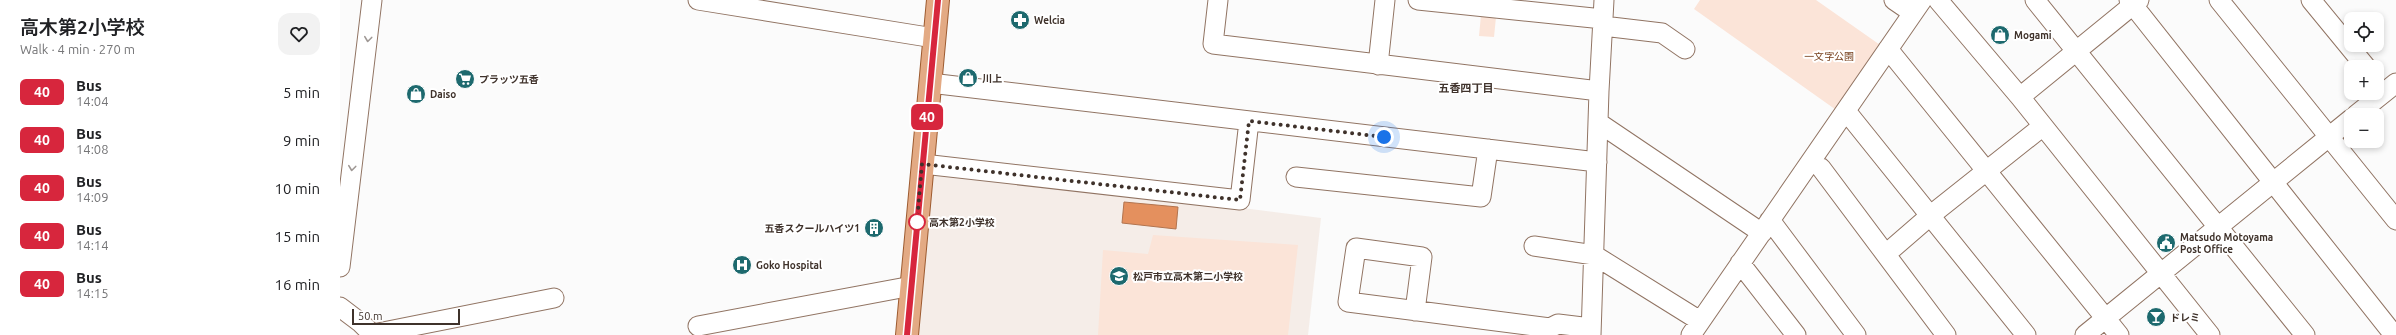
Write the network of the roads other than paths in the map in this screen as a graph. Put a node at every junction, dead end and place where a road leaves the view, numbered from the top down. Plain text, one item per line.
1 (372, 0) edge
2 (698, 0) edge
3 (938, 0) edge
4 (1218, 0) edge
5 (1385, 0) edge
6 (1418, 0) edge
7 (1604, 0) edge
8 (1894, 0) edge
9 (1938, 0) edge
10 (2035, 0) edge
11 (2219, 0) edge
12 (2311, 0) edge
13 (1468, 2) edge
14 (2134, 2) edge
15 (1918, 7) edge
16 (1603, 23) junction
17 (934, 38) junction
18 (1685, 49) dead end
19 (1888, 49) junction
20 (2076, 52) junction
21 (2360, 60) edge
22 (1378, 65) junction
23 (930, 83) junction
24 (2389, 90) edge
25 (1599, 91) junction
26 (2020, 96) junction
27 (2365, 108) edge
28 (1846, 110) junction
29 (1249, 121) junction
30 (1599, 123) junction
31 (2344, 125) edge
32 (2043, 126) junction
33 (2329, 137) junction
34 (1488, 149) junction
35 (1598, 162) junction
36 (922, 164) junction
37 (1821, 168) dead end
38 (1987, 171) junction
39 (1296, 177) dead end
40 (2272, 182) junction
41 (1931, 215) junction
42 (2396, 220) edge
43 (1766, 226) junction
44 (2218, 227) junction
45 (1534, 246) dead end
46 (1886, 254) junction
47 (1594, 255) junction
48 (1740, 263) junction
49 (340, 266) edge
50 (2161, 275) junction
51 (912, 286) junction
52 (554, 298) dead end
53 (340, 307) edge
54 (1415, 311) junction
55 (2106, 319) junction
56 (698, 326) dead end
57 (1696, 328) edge
58 (1591, 332) edge
59 (373, 334) edge
60 (907, 335) edge
61 (1796, 335) edge
62 (1856, 335) edge
63 (1946, 335) edge
64 (2026, 335) edge
65 (2085, 335) edge
66 (2119, 335) edge
67 (2210, 335) edge
68 (2305, 335) edge
69 (2394, 335) edge

1 -> 49 street
2 - 17 street
3 - 17 main road
4 - 22 street
5 - 22 street
6 - 13 street
7 - 16 street
8 - 15 street
9 - 26 street
10 - 20 street
11 - 33 street
12 - 21 street
13 - 16 street
14 - 20 street
14 - 40 street
15 - 19 street
16 - 18 street
16 - 25 street
17 - 23 main road
19 - 28 street
19 - 38 street
20 - 26 street
20 - 44 street
22 - 25 street
23 - 29 street
23 - 36 main road
24 - 27 street
25 - 30 street
26 - 32 street
28 - 41 street
28 - 43 street
29 - 34 street
29 - 36 street
30 - 35 street
30 - 43 street
31 - 33 street
32 - 38 street
32 - 50 street
33 - 40 street
33 - 42 street
34 - 35 street
34 - 39 street
35 - 47 street
36 - 51 main road
37 - 46 street
38 - 41 street
38 - 55 street
40 - 44 street
40 - 69 street
41 - 46 street
41 - 64 street
43 - 48 street
43 - 62 street
44 - 50 street
44 - 68 street
45 - 47 street
46 - 63 street
47 - 57 street
47 - 58 street
48 - 57 street
48 - 61 street
50 - 55 street
50 - 67 street
51 - 56 street
51 - 60 main road
52 - 59 street
53 - 59 street
54 - 54 street
54 - 58 street
55 - 65 street
55 - 66 street

